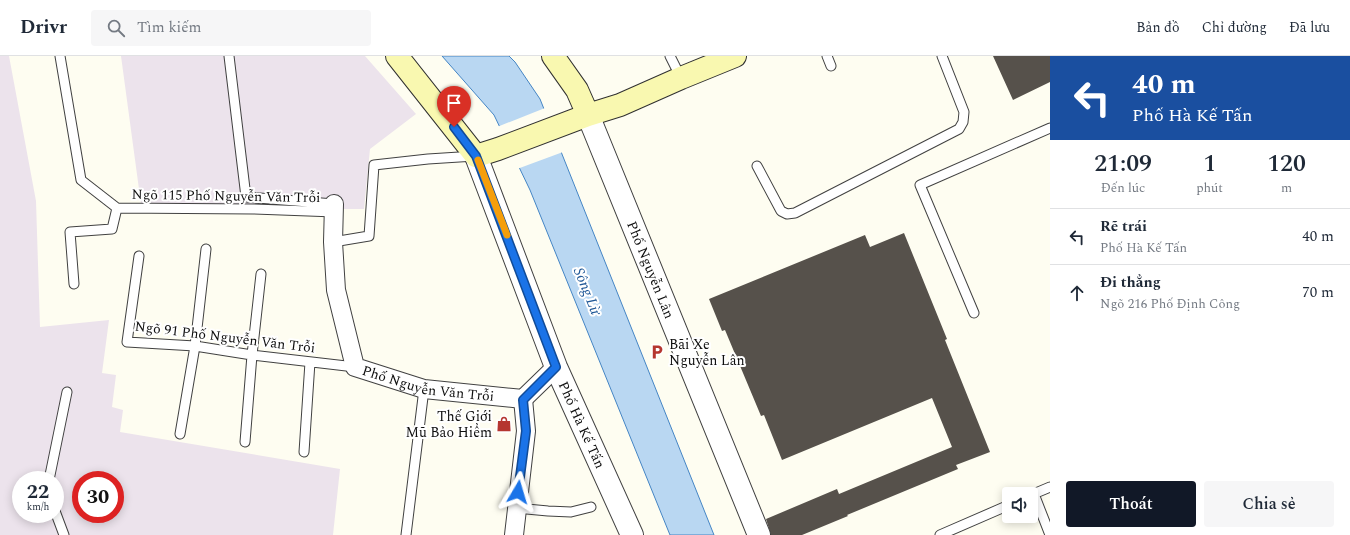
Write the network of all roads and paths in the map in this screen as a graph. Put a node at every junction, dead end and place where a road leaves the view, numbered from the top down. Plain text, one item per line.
1 (60, 56) edge
2 (228, 56) edge
3 (397, 56) edge
4 (553, 56) edge
5 (670, 56) edge
6 (735, 56) edge
7 (827, 56) edge
8 (942, 56) edge
9 (831, 66) dead end
10 (680, 78) junction
11 (588, 115) junction
12 (1050, 128) edge
13 (476, 156) junction
14 (757, 166) dead end
15 (117, 208) junction
16 (335, 208) junction
17 (333, 242) junction
18 (206, 249) dead end
19 (139, 256) dead end
20 (261, 274) dead end
21 (74, 284) dead end
22 (974, 313) dead end
23 (194, 346) junction
24 (252, 355) junction
25 (310, 362) junction
26 (355, 367) junction
27 (556, 367) junction
28 (424, 389) junction
29 (67, 392) dead end
30 (523, 400) junction
31 (180, 434) dead end
32 (245, 442) dead end
33 (304, 452) dead end
34 (50, 471) edge
35 (1050, 487) edge
36 (1038, 492) edge
37 (1038, 506) edge
38 (591, 507) dead end
39 (516, 508) junction
40 (1002, 508) edge
41 (60, 523) edge
42 (64, 535) edge
43 (406, 535) edge
44 (514, 535) edge
45 (632, 535) edge
46 (759, 535) edge
47 (940, 535) edge
48 (1050, 535) edge

1 - 15 lane, Ngõ 115 Phố Nguyễn Văn Trỗi
2 - 16 lane
3 - 13 main road
4 - 11 main road
5 - 10 lane
6 - 10 main road
7 - 9 lane
8 - 14 lane
10 - 11 main road
11 - 13 main road
11 - 46 street, Phố Nguyễn Lân
12 - 22 lane
13 - 17 lane
13 - 27 street, Phố Hà Kế Tấn
15 - 16 lane, Ngõ 115 Phố Nguyễn Văn Trỗi
15 - 21 lane, Ngõ 115 Phố Nguyễn Văn Trỗi
16 - 17 street, Phố Nguyễn Văn Trỗi
17 - 26 street, Phố Nguyễn Văn Trỗi
18 - 23 lane
19 - 23 lane, Ngõ 91 Phố Nguyễn Văn Trỗi
20 - 24 lane
23 - 24 lane, Ngõ 91 Phố Nguyễn Văn Trỗi
23 - 31 lane
24 - 25 lane, Ngõ 91 Phố Nguyễn Văn Trỗi
24 - 32 lane
25 - 26 lane, Ngõ 91 Phố Nguyễn Văn Trỗi
25 - 33 lane
26 - 28 street, Phố Nguyễn Văn Trỗi
27 - 30 street
27 - 45 street, Phố Hà Kế Tấn
28 - 30 street, Phố Nguyễn Văn Trỗi
28 - 43 lane
29 - 34 lane
30 - 39 street
35 - 36 lane
37 - 48 lane
38 - 39 lane
39 - 44 street
40 - 47 lane
41 - 42 lane

